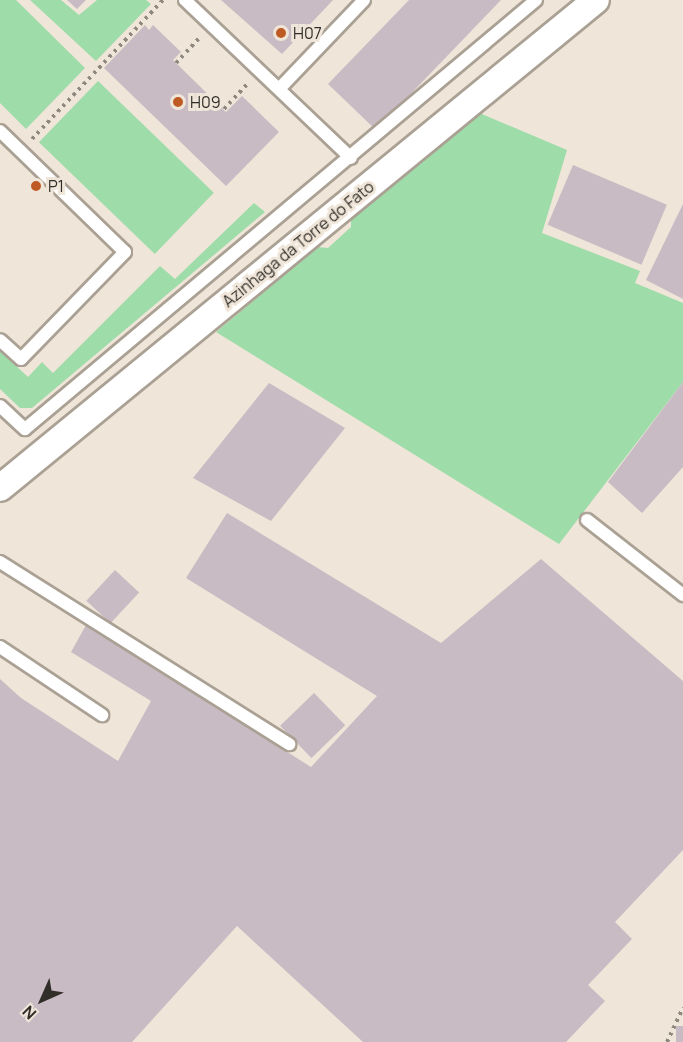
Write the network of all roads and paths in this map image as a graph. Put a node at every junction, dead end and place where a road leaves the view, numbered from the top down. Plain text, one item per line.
1 (163, 0) edge
2 (185, 0) edge
3 (364, 0) edge
4 (536, 0) edge
5 (596, 0) edge
6 (201, 35) dead end
7 (176, 63) dead end
8 (279, 89) junction
9 (0, 131) edge
10 (21, 151) junction
11 (351, 158) junction
12 (0, 340) edge
13 (0, 406) edge
14 (0, 488) edge
15 (588, 520) dead end
16 (0, 562) edge
17 (683, 595) edge
18 (0, 647) edge
19 (102, 715) dead end
20 (289, 744) dead end
21 (683, 1007) edge
22 (667, 1042) edge

1 - 10 path
2 - 8 lane
3 - 8 lane
4 - 11 lane
5 - 14 street, Azinhaga da Torre do Fato
6 - 7 path
8 - 11 lane
9 - 10 lane
10 - 12 lane
11 - 13 lane
15 - 17 lane
16 - 20 lane
18 - 19 lane
21 - 22 path

